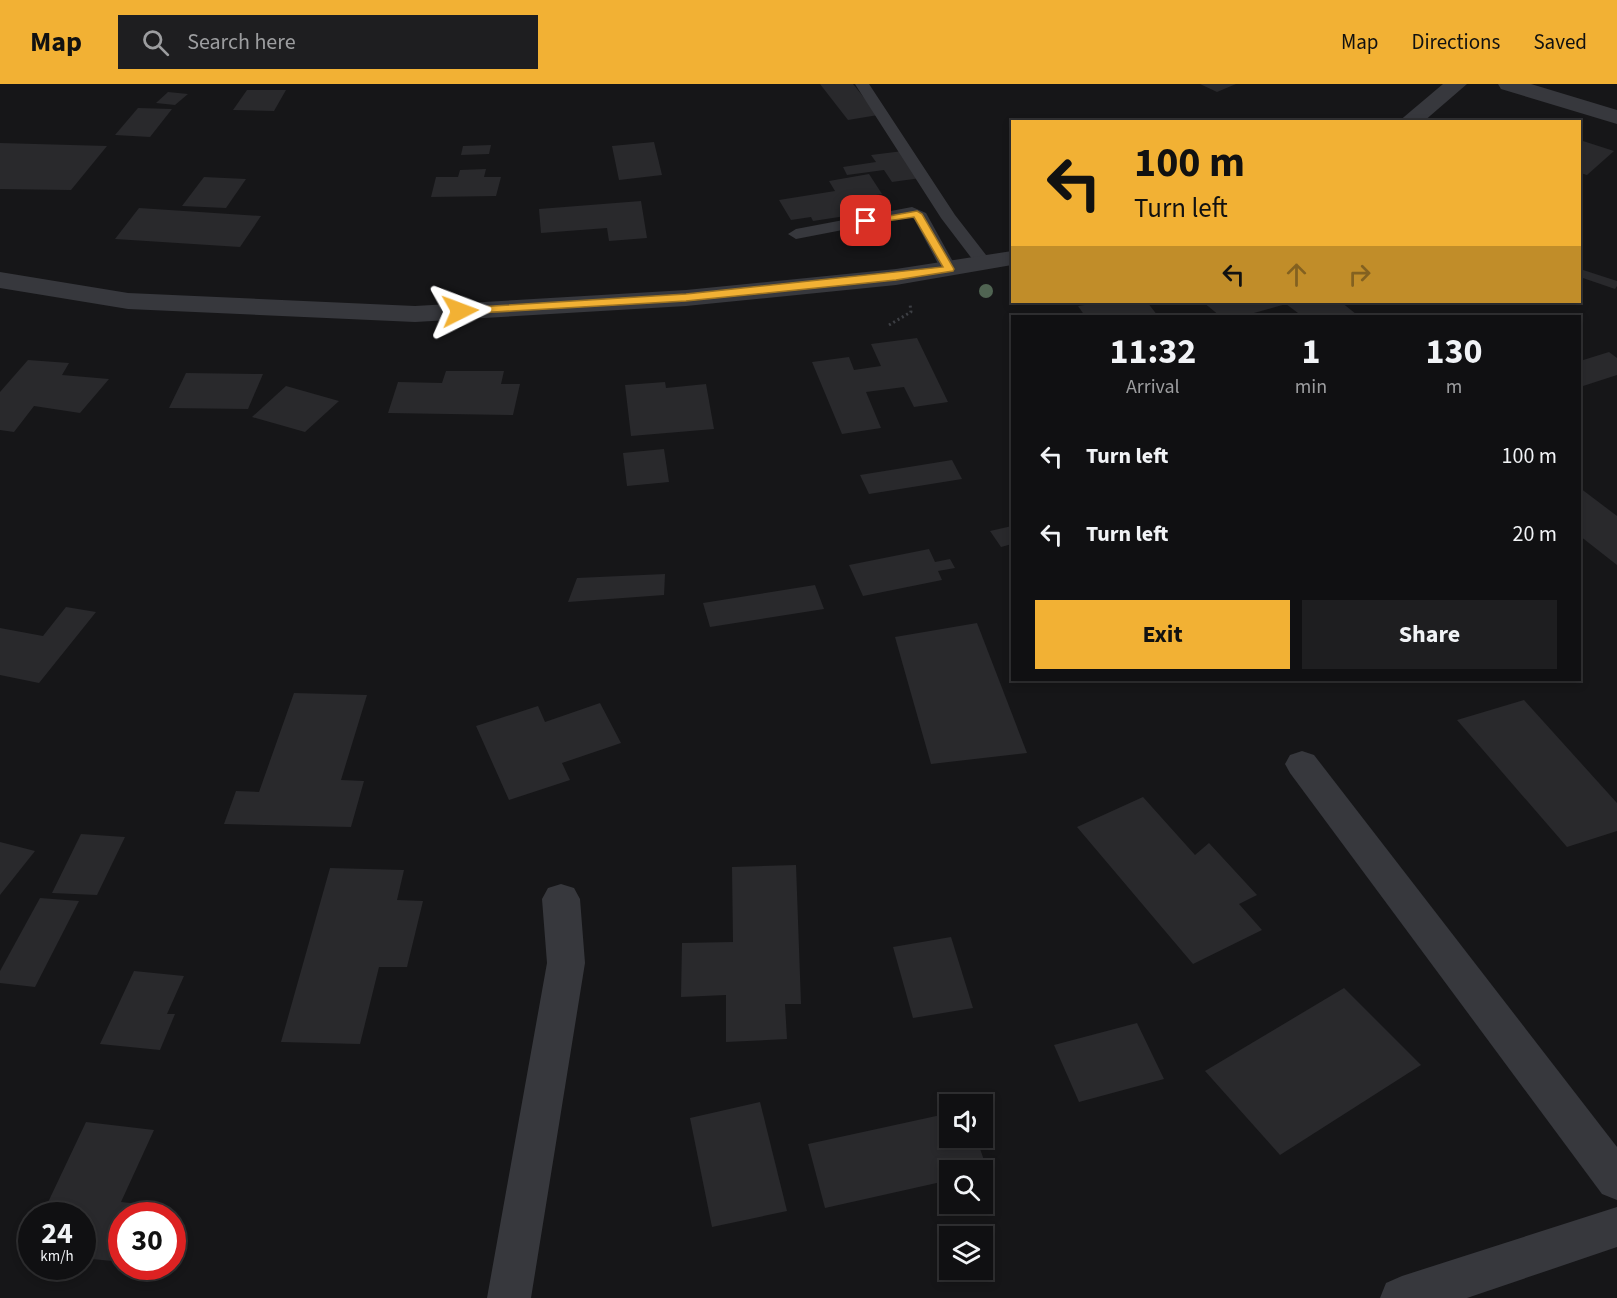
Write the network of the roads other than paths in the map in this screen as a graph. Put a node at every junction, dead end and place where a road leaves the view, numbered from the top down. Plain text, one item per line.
1 (862, 84) edge
2 (1456, 84) edge
3 (1509, 84) edge
4 (1617, 117) edge
5 (1411, 120) edge
6 (796, 234) dead end
7 (1011, 258) edge
8 (985, 264) junction
9 (949, 269) junction
10 (0, 280) edge
11 (1302, 764) dead end
12 (561, 899) dead end
13 (1617, 1180) edge
14 (1617, 1227) edge
15 (509, 1298) edge
16 (1402, 1298) edge

1 - 8 lane
2 - 5 street
3 - 4 street
6 - 9 lane
7 - 8 street
8 - 9 street
9 - 10 street
11 - 13 street
12 - 15 street
14 - 16 street

